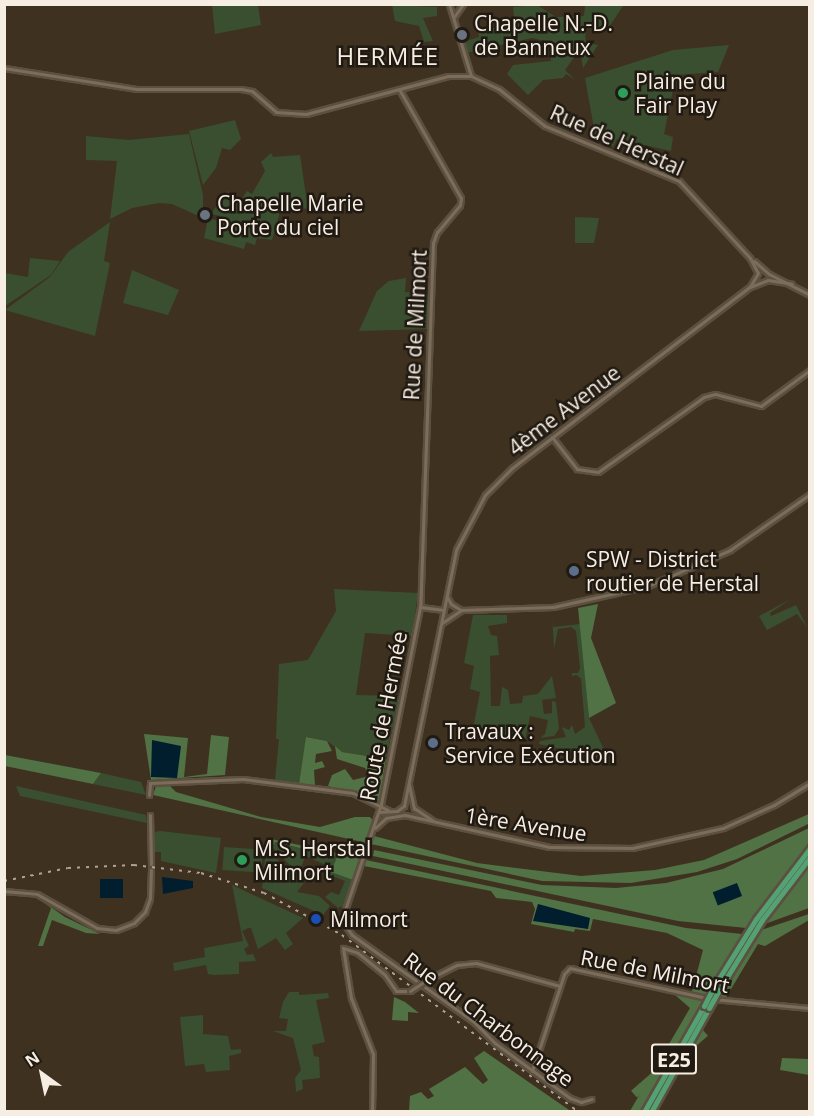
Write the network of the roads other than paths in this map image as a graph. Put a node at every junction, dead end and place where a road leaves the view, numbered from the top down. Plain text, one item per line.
1 (449, 4) edge
2 (463, 4) edge
3 (454, 17) junction
4 (4, 68) edge
5 (471, 76) junction
6 (410, 86) junction
7 (399, 89) junction
8 (406, 96) junction
9 (750, 258) junction
10 (765, 270) junction
11 (770, 274) junction
12 (758, 275) junction
13 (766, 281) junction
14 (792, 284) junction
15 (750, 287) junction
16 (810, 295) edge
17 (810, 370) edge
18 (552, 437) junction
19 (810, 494) edge
20 (423, 506) joint
21 (447, 595) junction
22 (452, 605) junction
23 (420, 608) junction
24 (445, 609) junction
25 (461, 610) junction
26 (438, 611) junction
27 (451, 613) junction
28 (442, 617) junction
29 (441, 624) junction
30 (409, 777) junction
31 (810, 783) edge
32 (149, 795) dead end
33 (381, 804) junction
34 (403, 806) junction
35 (413, 807) junction
36 (388, 810) junction
37 (379, 812) junction
38 (150, 815) dead end
39 (407, 816) junction
40 (378, 817) junction
41 (383, 819) junction
42 (439, 824) junction
43 (374, 829) junction
44 (810, 848) edge
45 (810, 857) edge
46 (151, 864) dead end
47 (151, 870) dead end
48 (4, 891) edge
49 (759, 920) junction
50 (345, 926) joint
51 (561, 986) junction
52 (706, 1007) junction
53 (810, 1008) edge
54 (532, 1071) junction
55 (592, 1099) dead end
56 (372, 1112) edge
57 (644, 1112) edge
58 (651, 1112) edge

1 - 3 street
2 - 3 street
3 - 5 street
4 - 7 street
5 - 6 street
5 - 9 street, Rue de Herstal
6 - 7 street
6 - 8 street
7 - 8 street, Rue de Milmort
8 - 20 street, Rue de Milmort
9 - 10 street
9 - 12 street
10 - 11 street
10 - 12 street
11 - 13 street
11 - 14 street
12 - 13 street
12 - 15 street, 4ème Avenue
13 - 14 street
13 - 15 street, 4ème Avenue
14 - 16 street
15 - 18 street, 4ème Avenue
17 - 18 street
18 - 21 street, 4ème Avenue
19 - 25 street
20 - 23 street, Route de Hermée
21 - 22 street
21 - 24 street, 4ème Avenue
22 - 24 street
22 - 25 street
22 - 27 street
23 - 26 street
23 - 33 street, Route de Hermée
24 - 26 street
24 - 27 street
24 - 28 street, 4ème Avenue
25 - 27 street
26 - 28 street
27 - 29 street
28 - 29 street, 4ème Avenue
29 - 30 street, 4ème Avenue
30 - 34 street, 4ème Avenue
30 - 35 street, 4ème Avenue
31 - 42 street, 1ère Avenue
32 - 33 street
33 - 36 street
33 - 37 street, Route de Hermée
34 - 35 street
34 - 36 street
34 - 39 street
35 - 39 street
35 - 42 street, 1ère Avenue
36 - 37 street
37 - 40 street, Route de Hermée
38 - 46 street
39 - 41 street, 1ère Avenue
39 - 42 street, 1ère Avenue
40 - 41 street
40 - 43 street, Route de Hermée
41 - 43 street
43 - 50 street, Route de Hermée
44 - 49 highway, E25
45 - 49 highway, E25
47 - 48 street
49 - 52 highway, E25, bridge
50 - 54 street, Rue du Charbonnage
51 - 53 street, Rue de Milmort
51 - 54 street
51 - 56 street, bridge
52 - 57 highway, E25
52 - 58 highway, E25
54 - 55 street, Rue du Charbonnage

